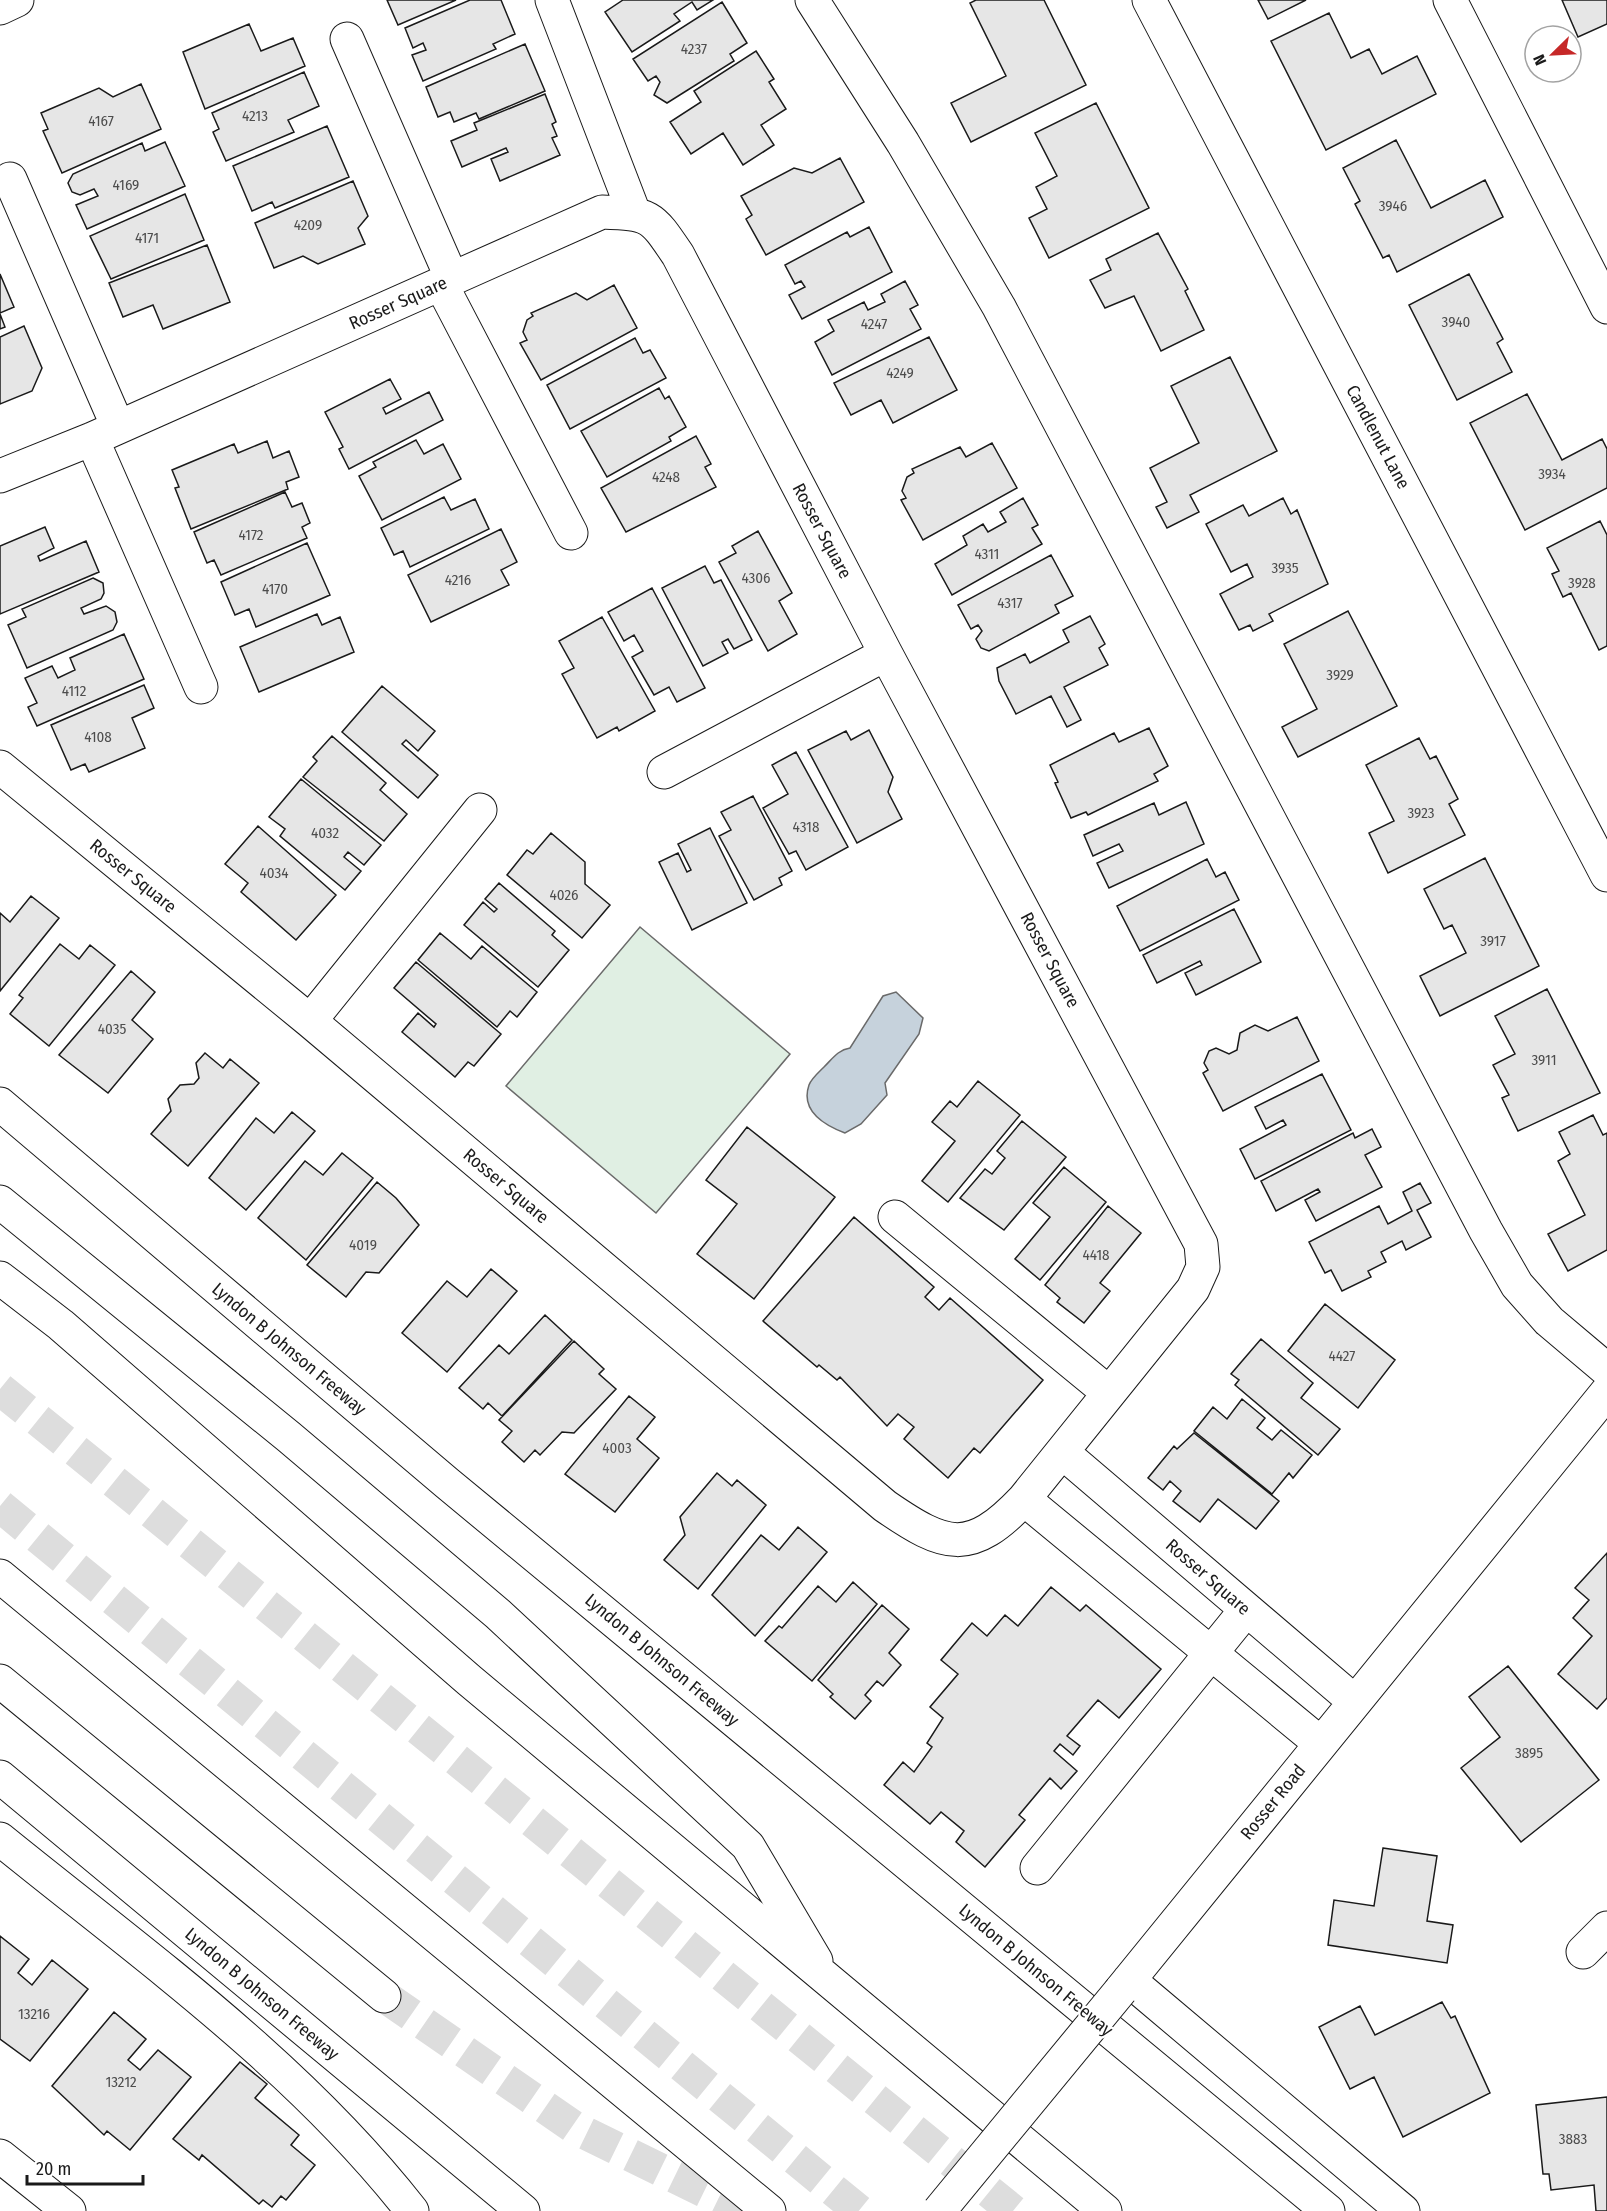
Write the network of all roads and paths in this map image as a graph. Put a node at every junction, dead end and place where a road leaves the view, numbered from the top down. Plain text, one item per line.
1 (17, 0) edge
2 (552, 0) edge
3 (812, 0) edge
4 (1149, 0) edge
5 (1450, 0) edge
6 (0, 8) edge
7 (347, 39) dead end
8 (10, 179) dead end
9 (634, 213) junction
10 (447, 282) junction
11 (1607, 307) edge
12 (105, 433) junction
13 (0, 476) edge
14 (571, 533) dead end
15 (886, 654) junction
16 (201, 687) dead end
17 (0, 767) edge
18 (664, 772) dead end
19 (480, 810) dead end
20 (1607, 874) edge
21 (310, 1021) junction
22 (0, 1104) edge
23 (0, 1202) edge
24 (895, 1216) dead end
25 (0, 1278) edge
26 (1607, 1370) edge
27 (1607, 1392) edge
28 (1109, 1393) junction
29 (1062, 1452) junction
30 (1024, 1499) junction
31 (0, 1576) edge
32 (1246, 1610) junction
33 (1212, 1653) junction
34 (0, 1681) edge
35 (1354, 1701) junction
36 (1320, 1743) junction
37 (0, 1777) edge
38 (0, 1839) edge
39 (1037, 1868) dead end
40 (1607, 1928) edge
41 (1583, 1952) dead end
42 (829, 1983) junction
43 (1125, 1985) junction
44 (384, 1996) tunnel mouth
45 (0, 2156) edge
46 (69, 2211) edge
47 (412, 2211) edge
48 (523, 2211) edge
49 (769, 2211) edge
50 (939, 2211) edge
51 (1105, 2211) edge
52 (1328, 2211) edge
53 (1403, 2211) edge

1 - 6 main road
2 - 9 main road
3 - 26 main road
4 - 20 main road, Candlenut Lane
5 - 11 main road
7 - 10 main road
8 - 12 main road
9 - 10 main road, Rosser Square
9 - 15 main road, Rosser Square
10 - 12 main road, Rosser Square
10 - 14 main road
12 - 13 main road, Rosser Square
12 - 16 main road
15 - 18 main road
15 - 28 main road, Rosser Square
17 - 21 main road, Rosser Square
19 - 21 main road
21 - 30 main road, Rosser Square
22 - 52 main road, Lyndon B Johnson Freeway
23 - 42 main road
24 - 28 main road
25 - 42 main road
27 - 35 main road, Rosser Road
28 - 29 main road, Rosser Square
29 - 30 main road, Rosser Square
29 - 32 main road, Rosser Square
30 - 33 main road
31 - 49 main road
32 - 33 main road
32 - 35 main road, Rosser Square
33 - 36 main road
33 - 39 main road
34 - 44 main road
35 - 36 main road, Rosser Road
36 - 43 main road, Rosser Road
37 - 48 main road, Lyndon B Johnson Freeway
38 - 47 main road
40 - 41 main road
42 - 51 main road
43 - 50 main road, Rosser Road, bridge
43 - 53 main road
45 - 46 main road

